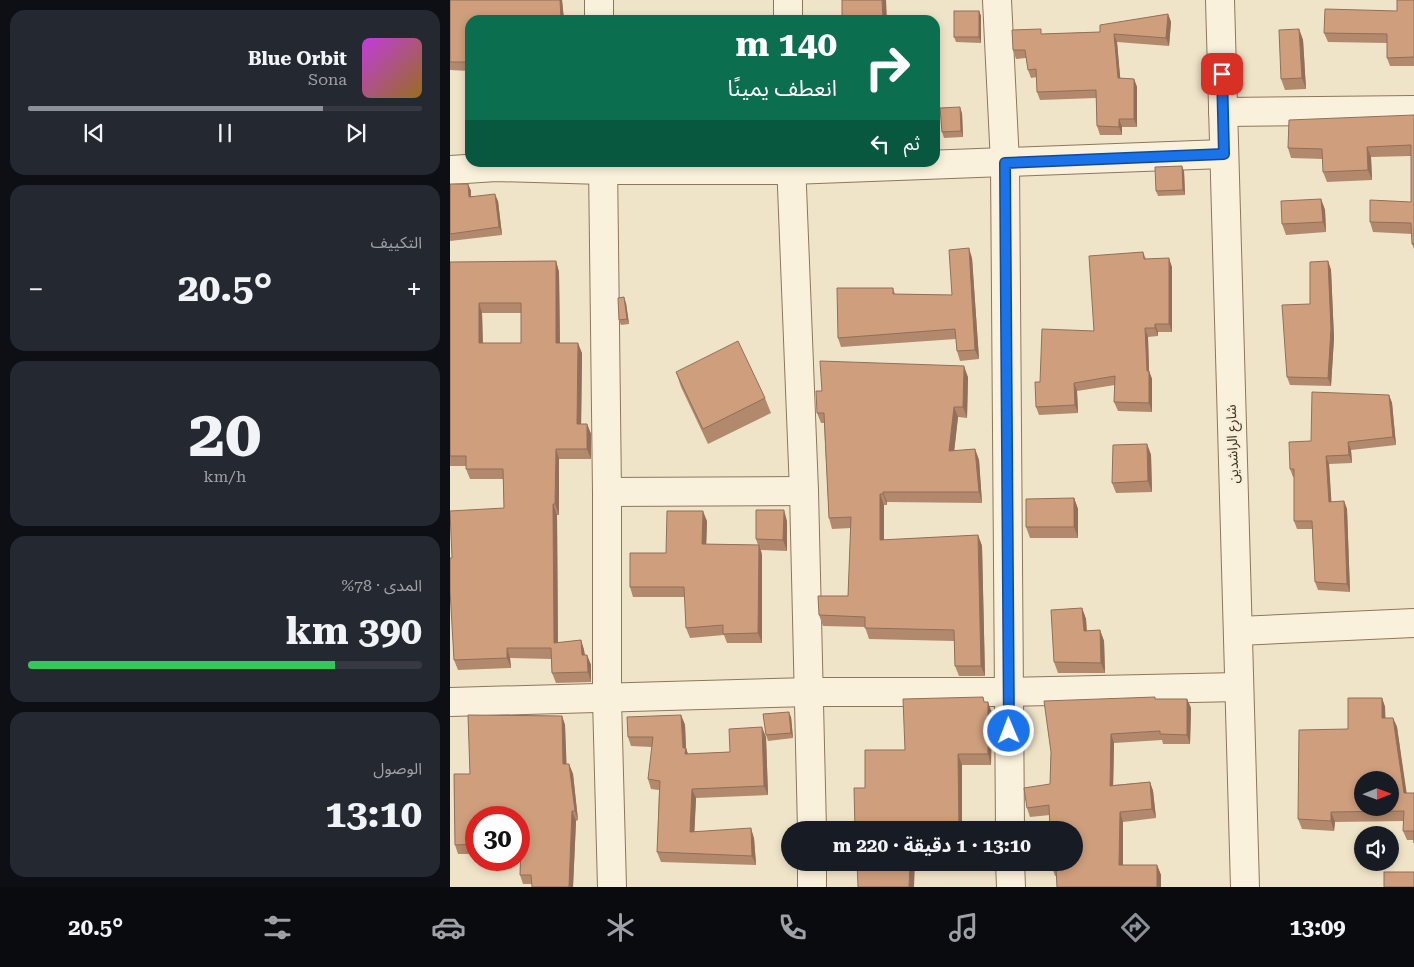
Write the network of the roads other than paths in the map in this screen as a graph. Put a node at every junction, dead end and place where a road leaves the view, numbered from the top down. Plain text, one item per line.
1 (599, 0) edge
2 (788, 0) edge
3 (997, 0) edge
4 (1220, 0) edge
5 (599, 15) edge
6 (788, 15) edge
7 (1414, 110) edge
8 (1223, 112) junction
9 (1224, 154) junction
10 (1005, 163) junction
11 (940, 164) edge
12 (496, 167) edge
13 (603, 167) edge
14 (791, 167) edge
15 (450, 170) edge
16 (804, 491) junction
17 (607, 492) junction
18 (1414, 622) edge
19 (1238, 631) junction
20 (1239, 687) junction
21 (810, 692) junction
22 (1008, 692) junction
23 (606, 699) junction
24 (450, 702) edge
25 (812, 821) edge
26 (1010, 821) edge
27 (812, 871) edge
28 (1010, 871) edge
29 (612, 887) edge
30 (812, 887) edge
31 (1011, 887) edge
32 (1246, 887) edge

1 - 5 street
2 - 6 street
3 - 10 street
4 - 8 street, شارع الراشدين
7 - 8 street
8 - 9 street, شارع الراشدين
9 - 10 street
9 - 19 street, شارع الراشدين
10 - 11 street
10 - 22 street
12 - 15 street
13 - 17 street
14 - 16 street
16 - 17 street
16 - 21 street
17 - 23 street
18 - 19 street
19 - 20 street, شارع الراشدين
20 - 22 street
20 - 32 street, شارع الراشدين
21 - 22 street
21 - 23 street
21 - 25 street
22 - 26 street
23 - 24 street
23 - 29 street
27 - 30 street
28 - 31 street

